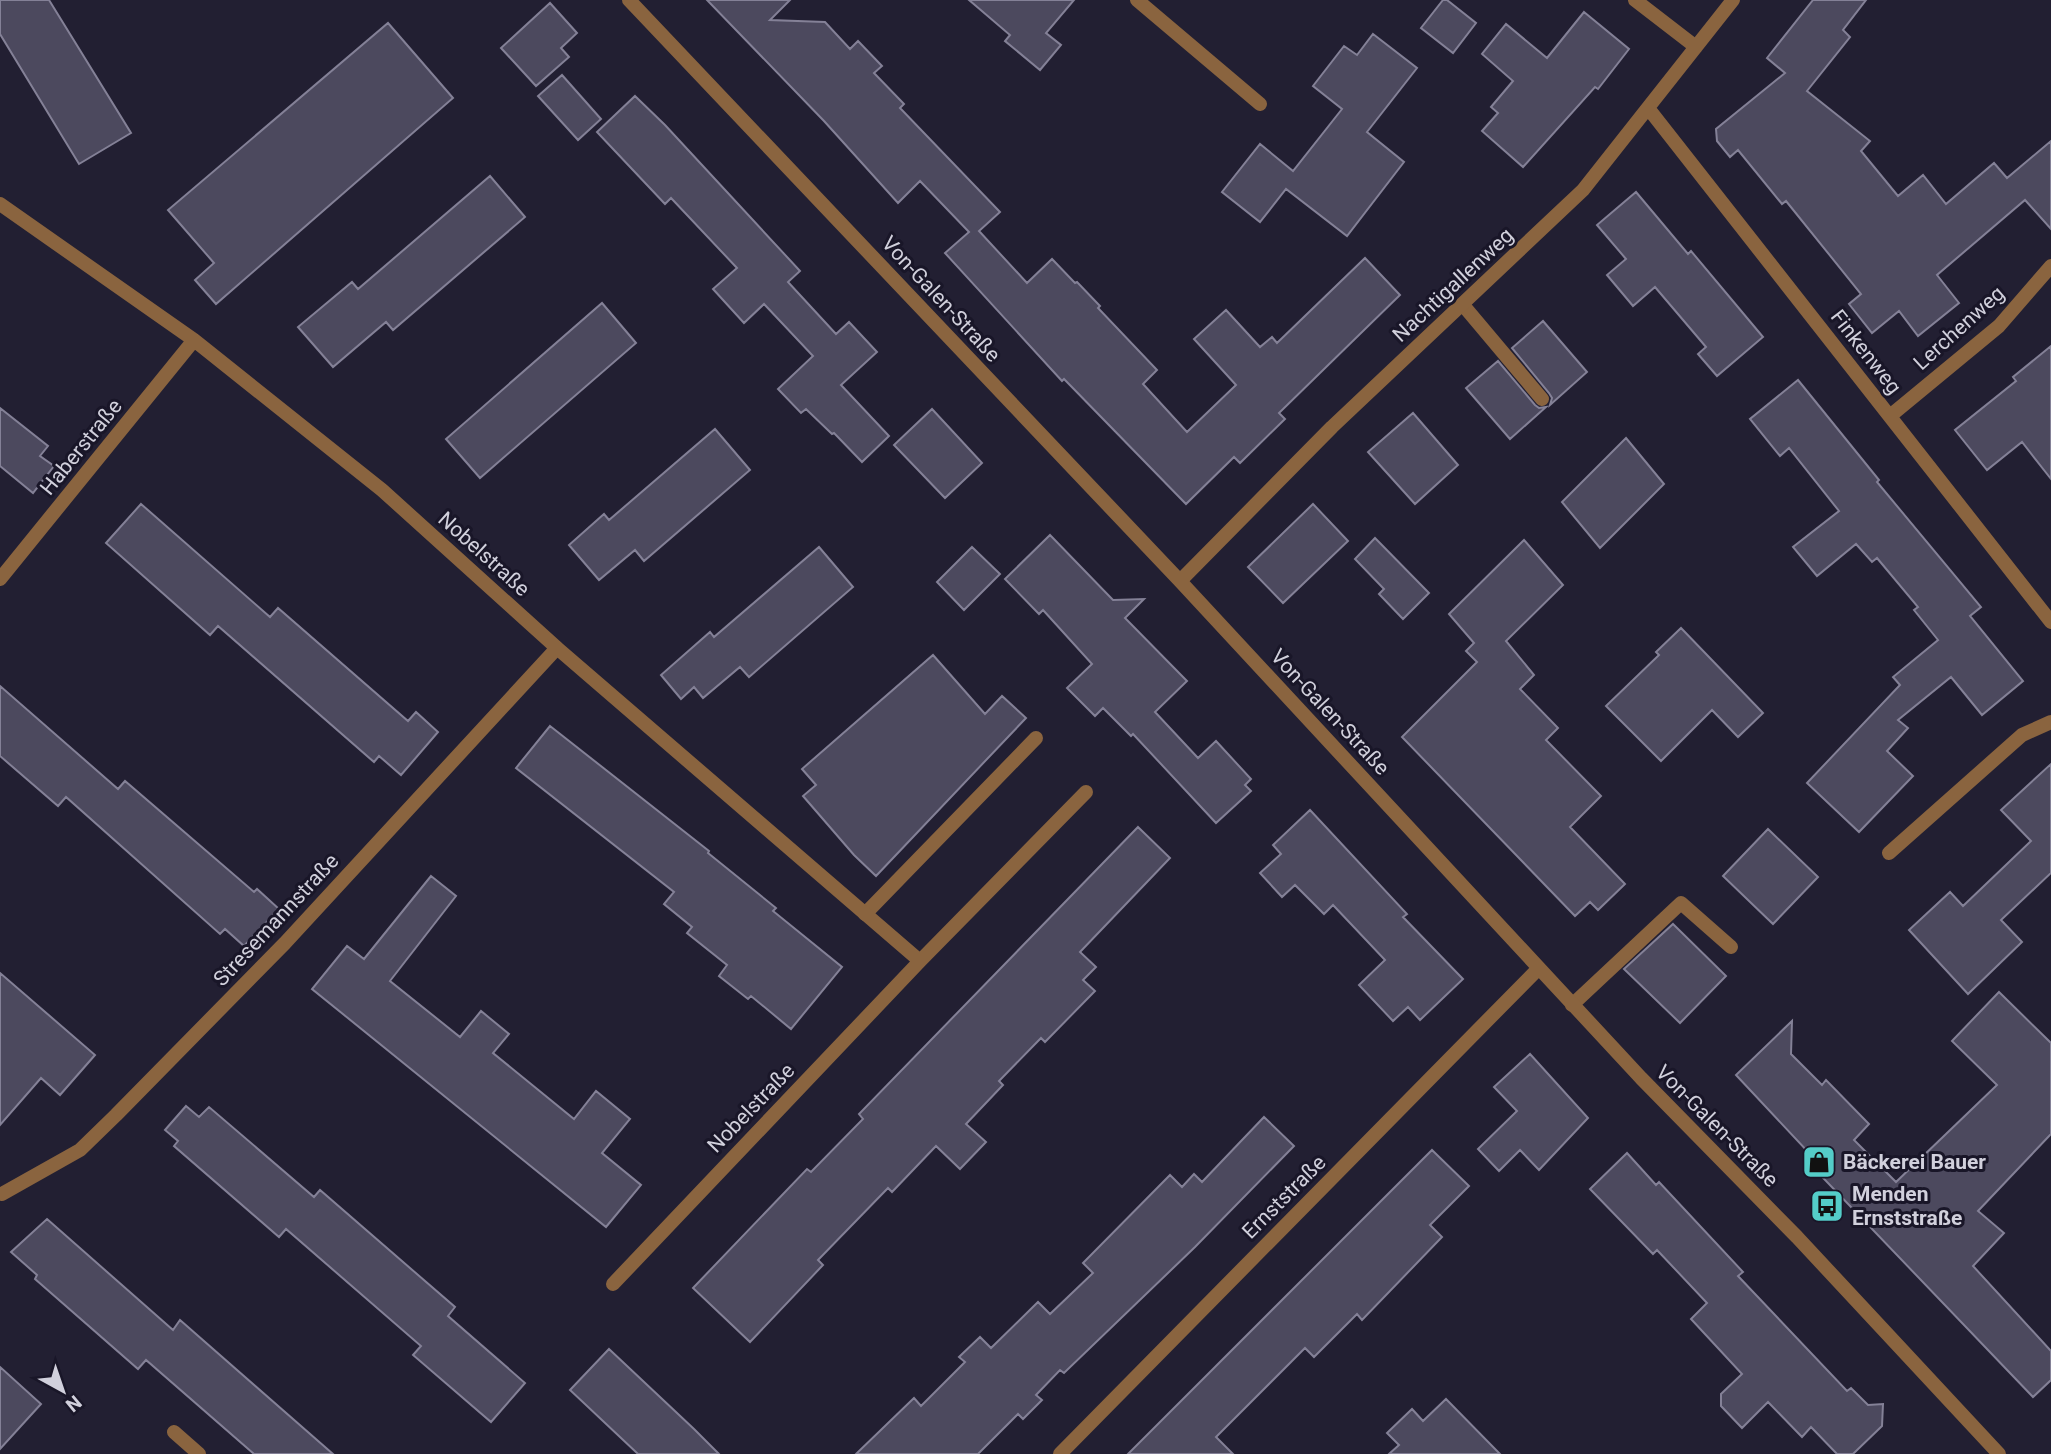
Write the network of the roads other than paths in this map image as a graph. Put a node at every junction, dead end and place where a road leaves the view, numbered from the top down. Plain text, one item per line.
1 (629, 0) edge
2 (1138, 0) edge
3 (1635, 0) edge
4 (1733, 0) edge
5 (1696, 47) junction
6 (1260, 104) dead end
7 (1648, 108) junction
8 (0, 204) edge
9 (2051, 266) edge
10 (1463, 305) junction
11 (194, 340) junction
12 (1542, 399) dead end
13 (1890, 416) junction
14 (0, 579) edge
15 (1180, 581) junction
16 (2051, 622) edge
17 (557, 648) junction
18 (2051, 722) edge
19 (1037, 738) dead end
20 (1086, 792) dead end
21 (1889, 853) dead end
22 (865, 914) junction
23 (1731, 947) dead end
24 (920, 961) junction
25 (1538, 969) junction
26 (1572, 1005) junction
27 (2, 1194) edge
28 (613, 1284) dead end
29 (174, 1432) dead end
30 (199, 1454) edge
31 (1060, 1454) edge
32 (1999, 1454) edge

1 - 15 street, Von-Galen-Straße
2 - 6 street
3 - 5 street
4 - 5 street, Nachtigallenweg
5 - 7 street, Nachtigallenweg
7 - 10 street, Nachtigallenweg
7 - 13 street, Finkenweg
8 - 11 street, Nobelstraße
9 - 13 street, Lerchenweg
10 - 12 street
10 - 15 street, Nachtigallenweg
11 - 14 street, Haberstraße
11 - 17 street, Nobelstraße
13 - 16 street, Finkenweg
15 - 25 street, Von-Galen-Straße
17 - 22 street, Nobelstraße
17 - 27 street, Stresemannstraße
18 - 21 street
19 - 22 street
20 - 24 street, Nobelstraße
22 - 24 street, Nobelstraße
23 - 26 street
24 - 28 street, Nobelstraße
25 - 26 street, Von-Galen-Straße
25 - 31 street, Ernststraße
26 - 32 street, Von-Galen-Straße
29 - 30 street

